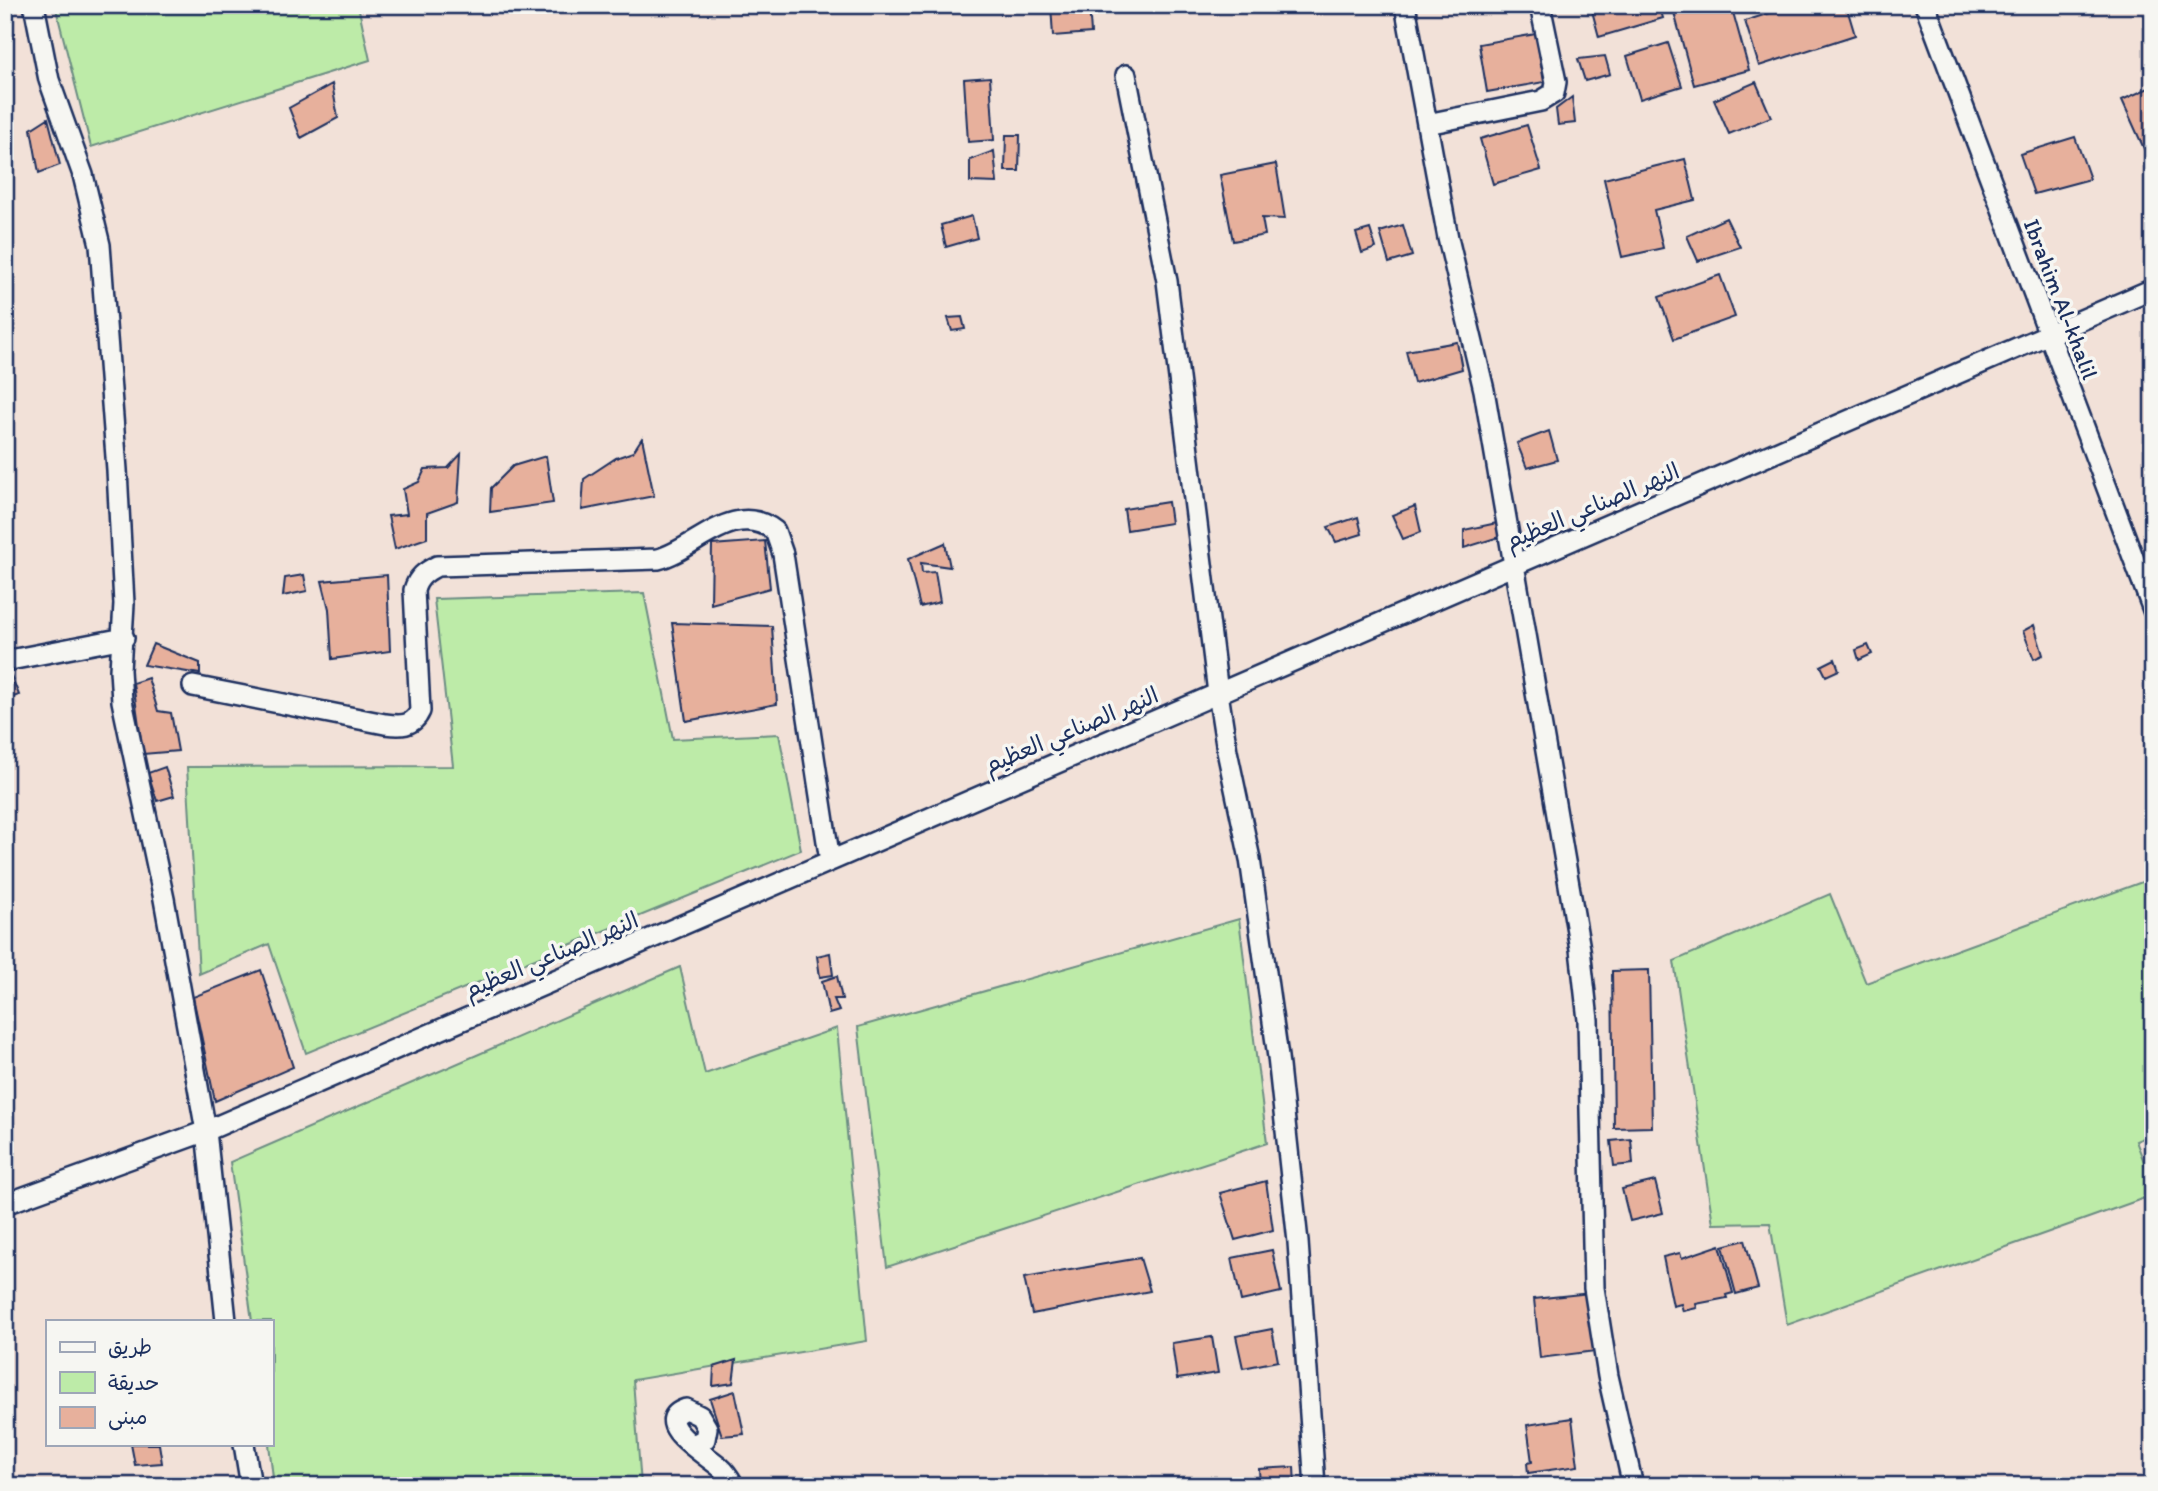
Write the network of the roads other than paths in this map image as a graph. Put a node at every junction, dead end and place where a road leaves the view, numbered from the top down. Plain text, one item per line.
1 (33, 5) edge
2 (1405, 5) edge
3 (1540, 5) edge
4 (1925, 5) edge
5 (1125, 75) dead end
6 (1427, 124) junction
7 (2153, 289) edge
8 (2049, 335) junction
9 (1516, 566) junction
10 (2153, 610) edge
11 (124, 638) junction
12 (5, 661) edge
13 (193, 687) dead end
14 (1218, 693) junction
15 (830, 861) junction
16 (206, 1131) junction
17 (5, 1204) edge
18 (226, 1320) edge
19 (694, 1445) dead end
20 (244, 1446) edge
21 (251, 1486) edge
22 (734, 1486) edge
23 (1315, 1486) edge
24 (1633, 1486) edge

1 - 11 street
2 - 6 street
3 - 6 street
4 - 8 street, Ibrahim Al-khalil
5 - 14 street
6 - 9 street
7 - 8 street, النهر الصناعي العظيم
8 - 9 street, النهر الصناعي العظيم
8 - 10 street, Ibrahim Al-khalil
9 - 14 street, النهر الصناعي العظيم
9 - 24 street
11 - 12 street
11 - 16 street
13 - 15 street
14 - 15 street, النهر الصناعي العظيم
14 - 23 street
15 - 16 street, النهر الصناعي العظيم
16 - 17 street, النهر الصناعي العظيم
16 - 18 street
19 - 22 street
20 - 21 street

